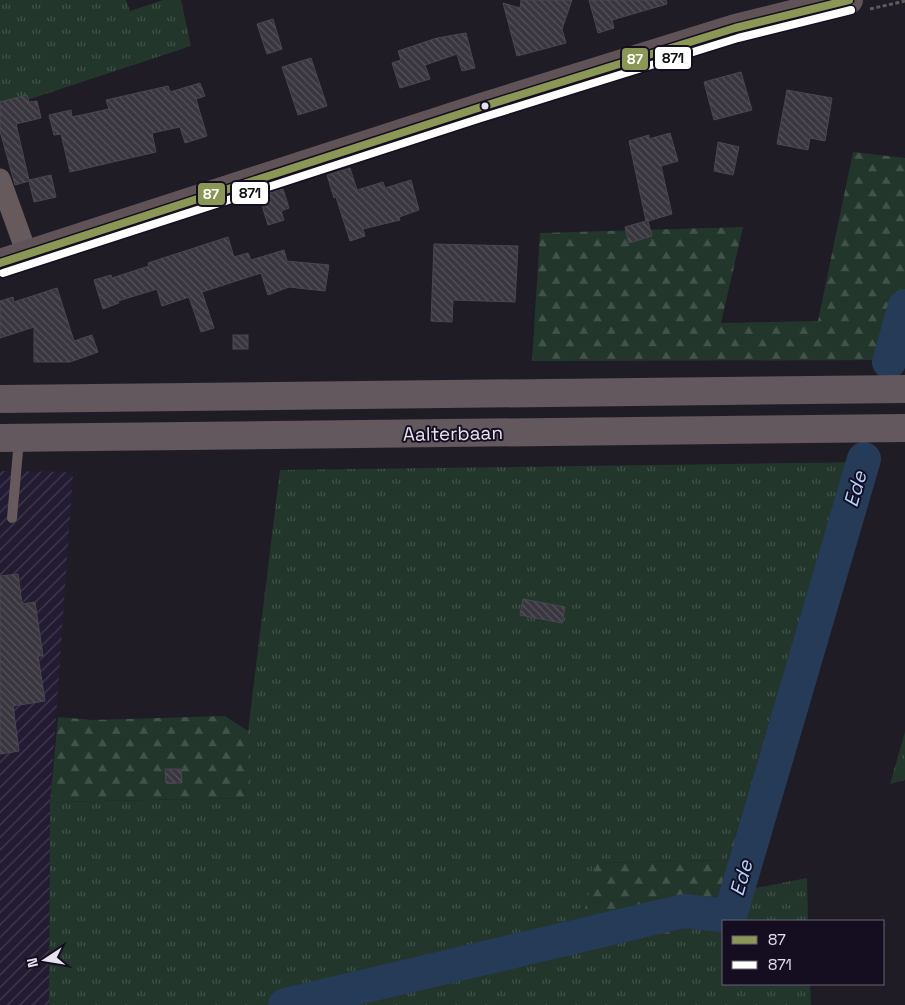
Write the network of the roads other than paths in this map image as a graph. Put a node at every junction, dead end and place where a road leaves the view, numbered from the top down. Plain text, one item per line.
1 (849, 0) edge
2 (0, 179) edge
3 (27, 254) junction
4 (0, 263) edge
5 (905, 389) edge
6 (0, 399) edge
7 (905, 428) edge
8 (10, 438) edge
9 (12, 518) dead end

1 - 3 street
2 - 3 street
3 - 4 street
5 - 6 highway, Aalterbaan
7 - 8 highway, Aalterbaan
8 - 9 lane

